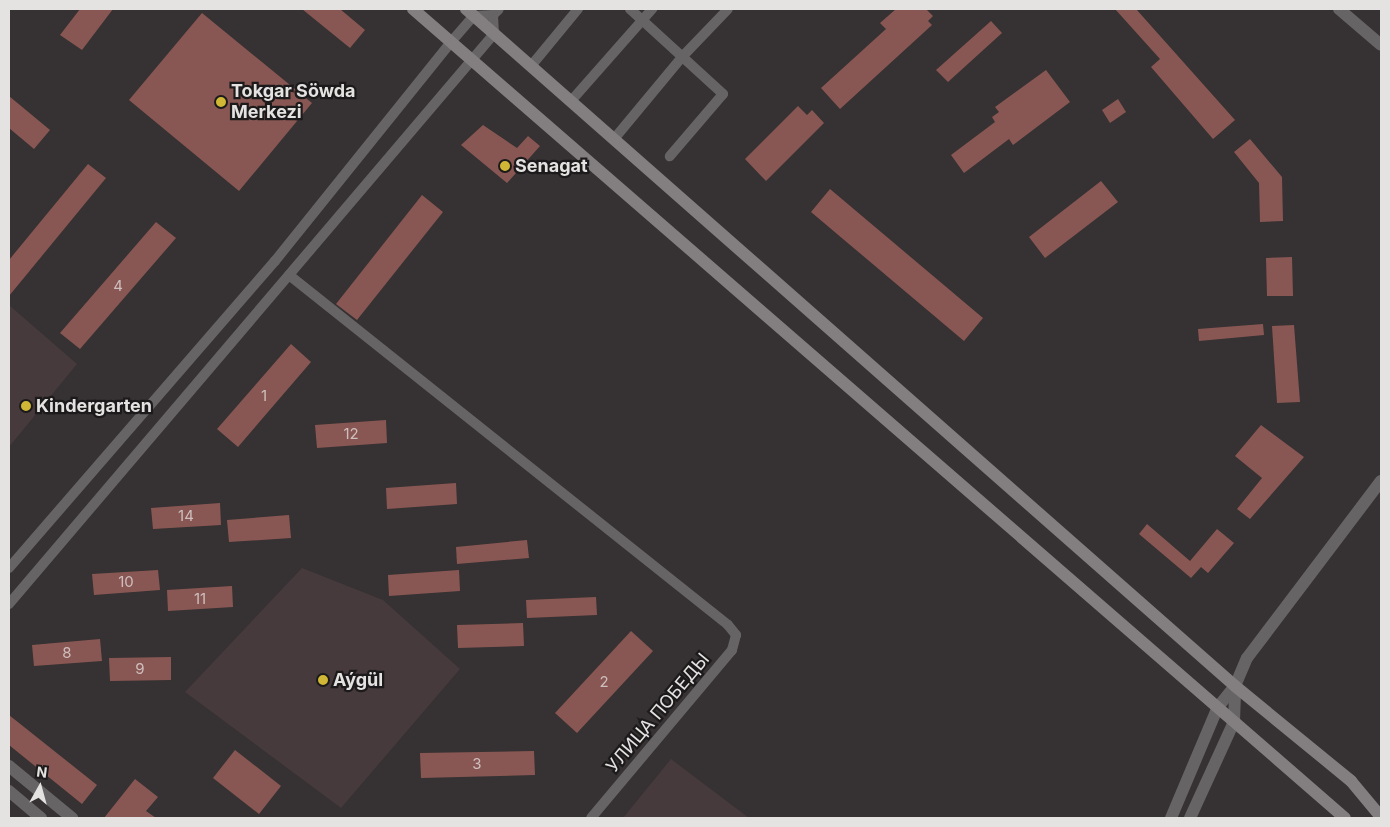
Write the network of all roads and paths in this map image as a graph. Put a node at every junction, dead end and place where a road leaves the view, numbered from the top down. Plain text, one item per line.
1 (413, 9) edge
2 (578, 9) edge
3 (630, 9) edge
4 (652, 9) edge
5 (728, 9) edge
6 (1339, 9) edge
7 (470, 12) edge
8 (496, 12) edge
9 (642, 20) junction
10 (494, 34) junction
11 (451, 42) junction
12 (1381, 45) edge
13 (682, 57) junction
14 (472, 60) junction
15 (531, 66) junction
16 (571, 101) junction
17 (614, 139) junction
18 (670, 156) dead end
19 (289, 275) junction
20 (1381, 481) edge
21 (9, 568) edge
22 (9, 604) edge
23 (1235, 686) junction
24 (1218, 707) junction
25 (1234, 722) junction
26 (9, 766) edge
27 (9, 792) edge
28 (1381, 817) edge
29 (41, 818) edge
30 (72, 818) edge
31 (591, 818) edge
32 (1171, 818) edge
33 (1190, 818) edge
34 (1345, 818) edge

1 - 11 main road
2 - 15 street
3 - 9 street
4 - 9 street
5 - 13 street
6 - 12 street
7 - 8 street
7 - 10 main road
7 - 11 street
8 - 10 street
9 - 13 street
9 - 16 street
10 - 14 street
10 - 15 main road
11 - 14 main road
11 - 21 street
13 - 17 street
13 - 18 street
14 - 19 street
14 - 24 main road
15 - 16 main road
16 - 17 main road
17 - 23 main road
19 - 22 street
19 - 31 street, УЛИЦА ПОБЕДЫ
20 - 23 street
23 - 24 street
23 - 25 street
23 - 28 main road
24 - 25 main road
24 - 32 street
25 - 33 street
25 - 34 main road
26 - 30 street
27 - 29 street

